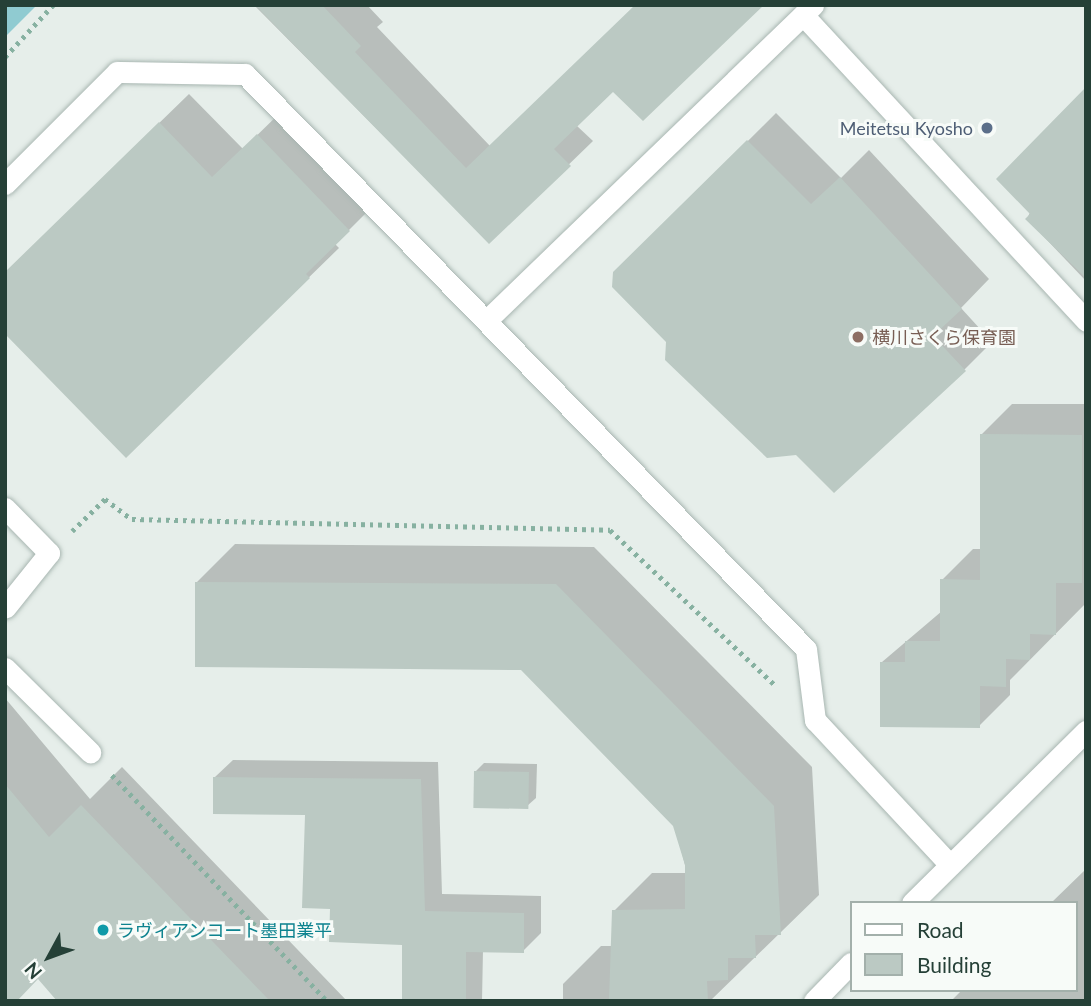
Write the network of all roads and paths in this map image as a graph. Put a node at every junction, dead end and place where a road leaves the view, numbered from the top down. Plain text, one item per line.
1 (53, 5) edge
2 (808, 10) edge
3 (5, 57) edge
4 (5, 184) edge
5 (488, 319) junction
6 (1086, 321) edge
7 (5, 508) edge
8 (49, 553) junction
9 (5, 608) edge
10 (5, 668) edge
11 (815, 720) junction
12 (1086, 731) edge
13 (90, 752) joint
14 (950, 864) junction
15 (914, 901) edge
16 (850, 964) edge
17 (327, 1001) edge
18 (814, 1001) edge

1 - 3 path
2 - 5 street
2 - 6 street
4 - 5 street
5 - 11 street
7 - 8 street
8 - 9 street
8 - 11 path
10 - 13 street
11 - 14 street
12 - 14 street
13 - 17 path
14 - 15 street
16 - 18 street

